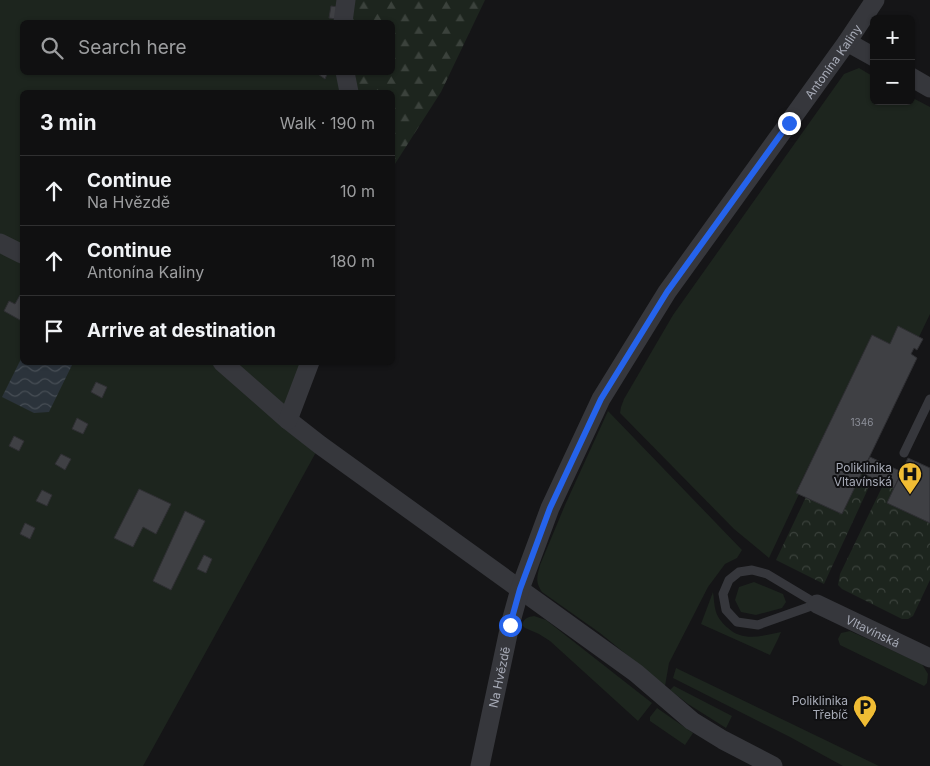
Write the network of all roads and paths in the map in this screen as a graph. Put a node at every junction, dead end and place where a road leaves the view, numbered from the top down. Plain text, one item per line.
1 (346, 0) edge
2 (875, 0) edge
3 (343, 20) edge
4 (847, 42) junction
5 (870, 55) edge
6 (345, 75) edge
7 (915, 79) edge
8 (930, 88) edge
9 (348, 90) edge
10 (0, 243) edge
11 (20, 253) edge
12 (225, 365) edge
13 (309, 365) edge
14 (930, 399) edge
15 (288, 420) junction
16 (904, 453) dead end
17 (520, 589) junction
18 (817, 604) junction
19 (930, 658) edge
20 (480, 766) edge
21 (774, 766) edge

1 - 3 street
2 - 4 street, Antonína Kaliny
4 - 5 street
4 - 17 street, Antonína Kaliny
6 - 9 street
7 - 8 street
10 - 11 street
12 - 15 street
13 - 15 street
14 - 16 lane
15 - 17 street
17 - 20 street, Na Hvězdě
17 - 21 street
18 - 18 lane
18 - 19 street, Vltavínská

